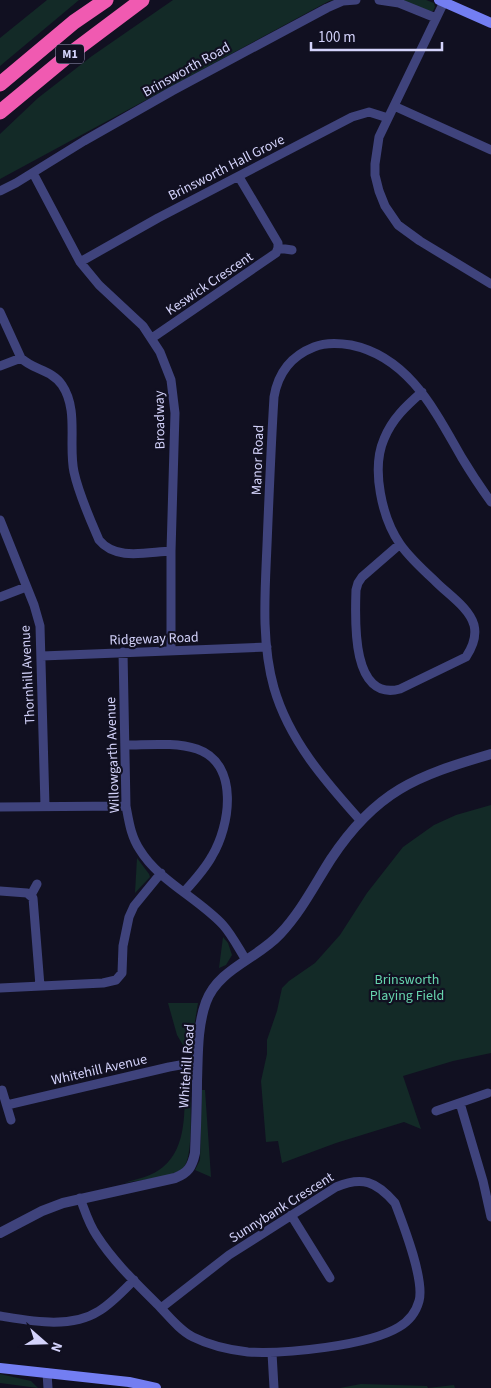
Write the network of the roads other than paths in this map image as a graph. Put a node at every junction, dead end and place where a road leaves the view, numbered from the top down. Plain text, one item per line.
1 (106, 0) edge
2 (142, 0) edge
3 (356, 0) edge
4 (379, 0) edge
5 (441, 1) edge
6 (436, 18) junction
7 (491, 24) edge
8 (0, 84) edge
9 (394, 106) junction
10 (0, 112) edge
11 (388, 118) junction
12 (491, 150) edge
13 (33, 173) junction
14 (239, 177) junction
15 (0, 191) edge
16 (278, 248) junction
17 (292, 250) dead end
18 (80, 262) junction
19 (491, 284) edge
20 (0, 312) edge
21 (152, 338) junction
22 (21, 358) junction
23 (0, 366) edge
24 (422, 392) junction
25 (491, 502) edge
26 (0, 520) edge
27 (400, 544) junction
28 (171, 551) junction
29 (26, 587) junction
30 (0, 597) edge
31 (267, 647) junction
32 (171, 651) junction
33 (123, 652) junction
34 (42, 656) junction
35 (125, 745) junction
36 (491, 754) edge
37 (46, 806) junction
38 (126, 806) junction
39 (0, 807) edge
40 (360, 820) junction
41 (161, 873) junction
42 (37, 884) dead end
43 (0, 891) edge
44 (184, 892) junction
45 (31, 894) junction
46 (246, 960) junction
47 (40, 986) junction
48 (0, 988) edge
49 (197, 1062) junction
50 (2, 1090) dead end
51 (488, 1093) dead end
52 (460, 1103) junction
53 (7, 1105) junction
54 (436, 1111) dead end
55 (11, 1120) dead end
56 (487, 1180) edge
57 (80, 1198) junction
58 (291, 1215) junction
59 (491, 1217) edge
60 (0, 1233) edge
61 (330, 1278) dead end
62 (134, 1280) junction
63 (161, 1308) junction
64 (0, 1316) edge
65 (272, 1352) junction
66 (0, 1368) edge
67 (47, 1373) junction
68 (48, 1388) edge
69 (156, 1388) edge
70 (274, 1388) edge

1 - 8 highway, M1
2 - 10 highway, M1
3 - 13 street, Brinsworth Road
4 - 6 street
5 - 6 street
5 - 7 main road
6 - 9 street
9 - 11 street
9 - 12 street
11 - 14 street, Brinsworth Hall Grove
11 - 19 street
13 - 15 street, Brinsworth Road
13 - 18 street, Broadway
14 - 16 street
14 - 18 street, Brinsworth Hall Grove
16 - 17 street
16 - 21 street, Keswick Crescent
18 - 21 street, Broadway
20 - 22 street
21 - 28 street, Broadway
22 - 23 street
22 - 28 street
24 - 25 street, Manor Road
24 - 27 street
24 - 31 street, Manor Road
26 - 29 street, Thornhill Avenue
27 - 27 street
28 - 32 street, Broadway
29 - 30 street
29 - 34 street, Thornhill Avenue
31 - 32 street, Ridgeway Road
31 - 40 street, Manor Road
32 - 33 street, Ridgeway Road
33 - 34 street, Ridgeway Road
33 - 35 street, Willowgarth Avenue
34 - 37 street, Thornhill Avenue
35 - 38 street, Willowgarth Avenue
35 - 44 street
36 - 40 street, Whitehill Road
37 - 38 street
37 - 39 street
38 - 41 street, Willowgarth Avenue
40 - 46 street, Whitehill Road
41 - 44 street, Willowgarth Avenue
41 - 47 street
42 - 45 street
43 - 45 street
44 - 46 street, Willowgarth Avenue
45 - 47 street
46 - 49 street, Whitehill Road
47 - 48 street
49 - 53 street, Whitehill Avenue
49 - 57 street, Whitehill Road
50 - 53 street
51 - 52 street
52 - 54 street
52 - 56 street
53 - 55 street
56 - 59 street
57 - 60 street, Whitehill Road
57 - 62 street, Sunnybank Crescent
58 - 61 street
58 - 63 street, Sunnybank Crescent
58 - 65 street, Sunnybank Crescent
62 - 63 street, Sunnybank Crescent
62 - 64 street
63 - 65 street, Sunnybank Crescent
65 - 70 street
66 - 67 main road
67 - 68 street
67 - 69 main road

